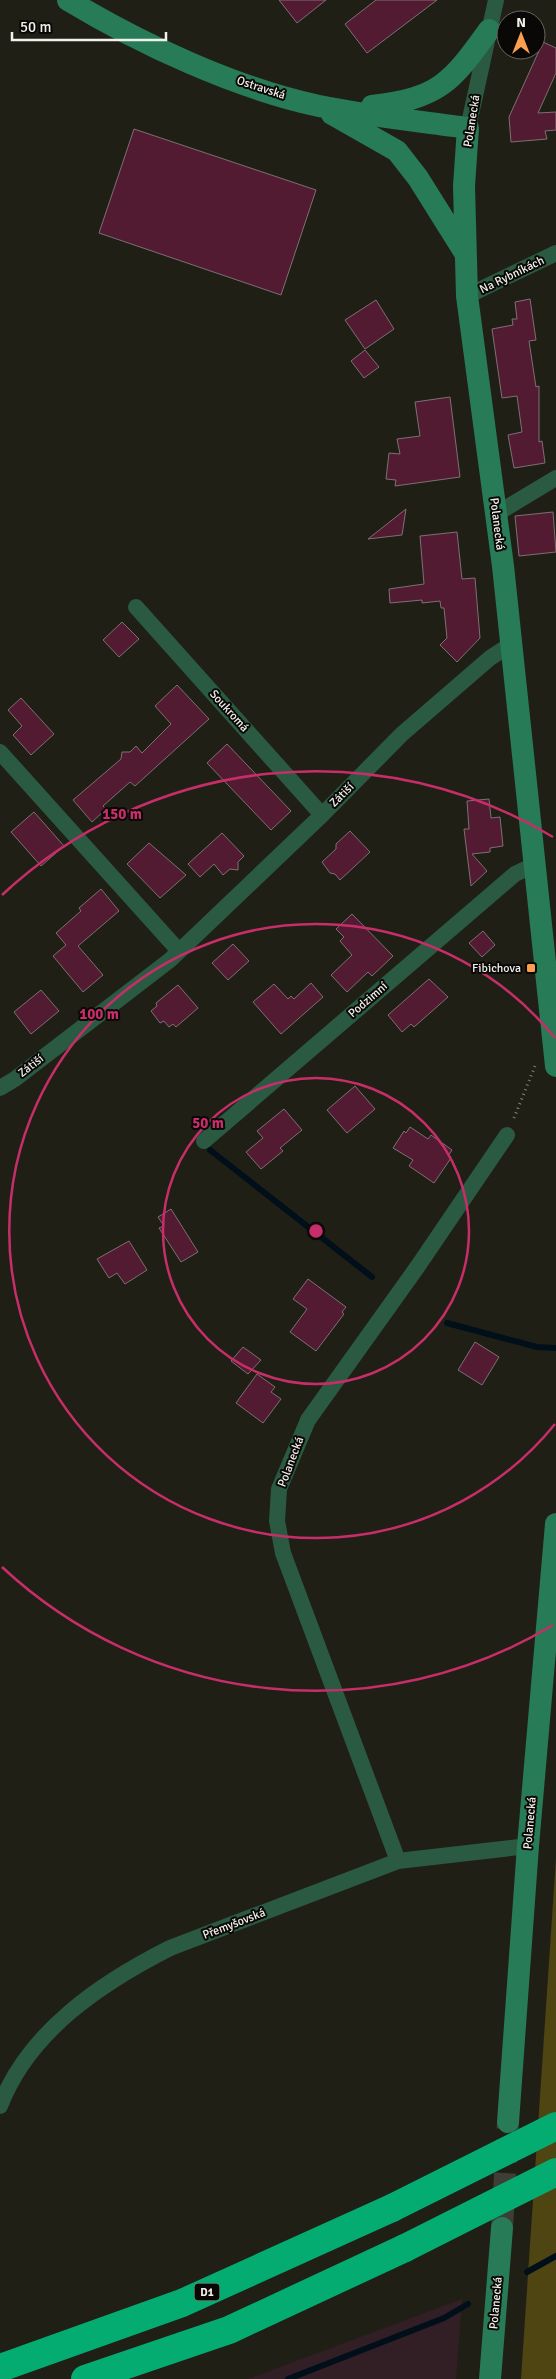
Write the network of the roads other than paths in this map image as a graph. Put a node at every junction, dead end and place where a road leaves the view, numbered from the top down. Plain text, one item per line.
1 (68, 0) edge
2 (496, 0) edge
3 (489, 30) junction
4 (318, 106) junction
5 (468, 128) junction
6 (556, 253) edge
7 (465, 254) junction
8 (467, 296) junction
9 (556, 478) edge
10 (496, 514) junction
11 (136, 606) dead end
12 (510, 645) junction
13 (0, 752) edge
14 (322, 815) junction
15 (534, 865) junction
16 (180, 951) junction
17 (554, 1058) edge
18 (0, 1088) edge
19 (507, 1135) road end
20 (204, 1141) dead end
21 (556, 1524) edge
22 (528, 1846) junction
23 (398, 1861) junction
24 (0, 2106) edge
25 (508, 2122) tunnel mouth
26 (556, 2126) edge
27 (556, 2172) edge
28 (502, 2228) tunnel mouth
29 (8, 2365) edge
30 (85, 2379) edge
31 (490, 2379) edge

1 - 4 street, Ostravská
2 - 3 street, Polanecká
3 - 4 street
3 - 5 street, Polanecká
4 - 5 street, Ostravská
4 - 7 street
5 - 7 street, Polanecká
6 - 8 street, Na Rybníkách
7 - 8 street, Polanecká
8 - 10 street, Polanecká
9 - 10 street
10 - 12 street, Polanecká
11 - 14 street, Soukromá
12 - 14 street, Zátiší
12 - 15 street, Polanecká
13 - 16 street
14 - 16 street, Zátiší
15 - 17 street, Polanecká
15 - 20 street, Podzimní
16 - 18 street, Zátiší
19 - 23 street, Polanecká
21 - 22 street, Polanecká
22 - 23 street, Přemyšovská
22 - 25 street, Polanecká
23 - 24 street, Přemyšovská
26 - 29 highway, D1, bridge
27 - 30 highway, bridge
28 - 31 street, Polanecká

